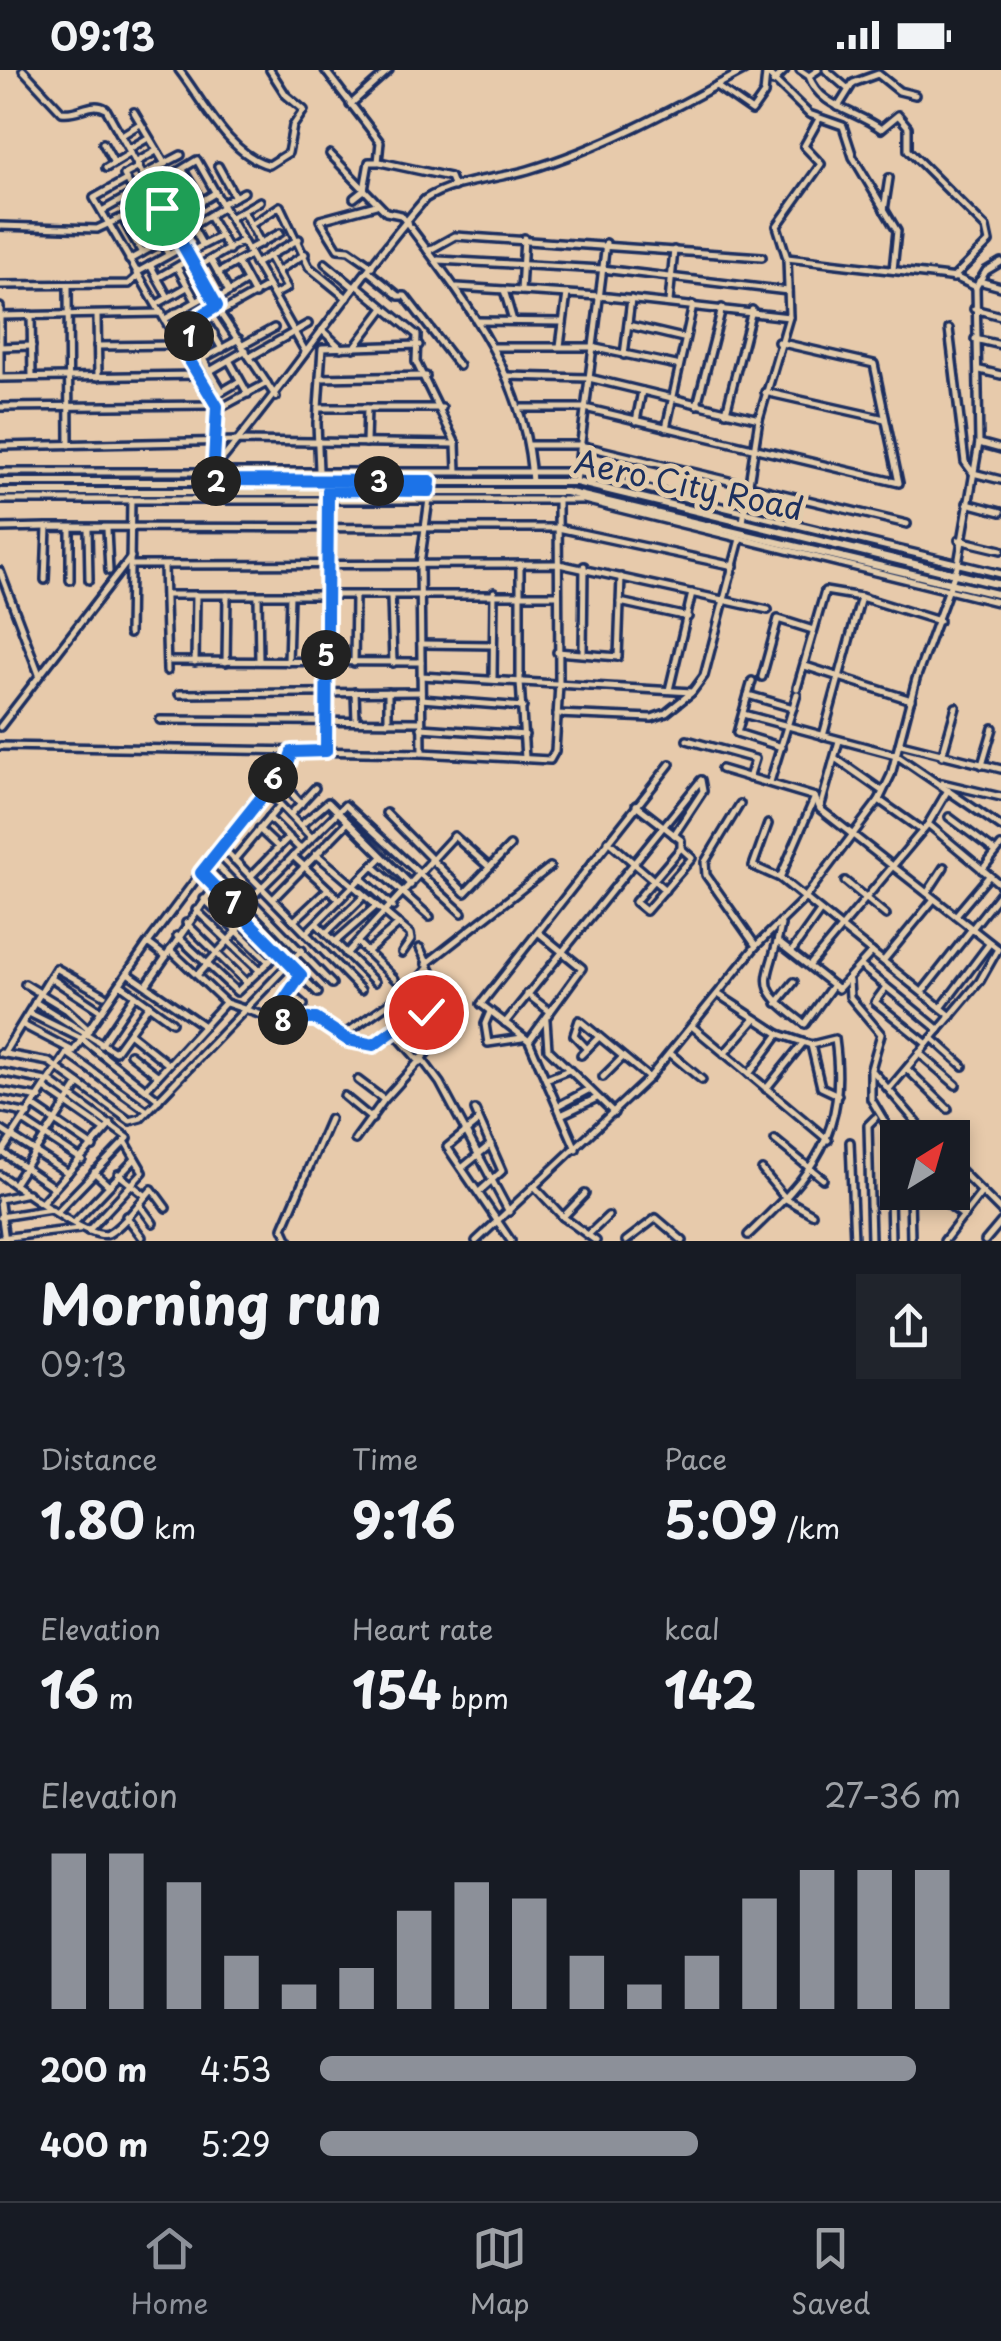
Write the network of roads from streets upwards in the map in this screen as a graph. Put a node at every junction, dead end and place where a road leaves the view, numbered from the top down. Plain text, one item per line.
1 (23, 70) edge
2 (179, 70) edge
3 (270, 70) edge
4 (324, 70) edge
5 (389, 70) edge
6 (745, 70) edge
7 (785, 70) edge
8 (800, 70) edge
9 (818, 70) edge
10 (826, 70) edge
11 (765, 71) edge
12 (809, 76) junction
13 (773, 82) junction
14 (716, 86) junction
15 (848, 89) junction
16 (915, 95) dead end
17 (350, 105) junction
18 (838, 107) junction
19 (134, 112) dead end
20 (819, 119) junction
21 (140, 124) junction
22 (121, 136) junction
23 (148, 138) junction
24 (104, 143) dead end
25 (130, 151) junction
26 (156, 152) junction
27 (330, 154) dead end
28 (181, 155) dead end
29 (114, 162) junction
30 (378, 162) junction
31 (137, 165) junction
32 (161, 166) junction
33 (218, 166) dead end
34 (106, 168) dead end
35 (182, 169) junction
36 (143, 176) junction
37 (889, 178) dead end
38 (126, 180) junction
39 (164, 180) junction
40 (454, 187) junction
41 (194, 189) junction
42 (364, 190) junction
43 (244, 192) dead end
44 (134, 193) junction
45 (215, 193) junction
46 (235, 197) junction
47 (177, 198) junction
48 (354, 198) dead end
49 (260, 201) dead end
50 (202, 202) junction
51 (378, 204) junction
52 (222, 206) junction
53 (143, 208) junction
54 (102, 211) junction
55 (163, 211) junction
56 (243, 211) junction
57 (184, 212) junction
58 (884, 213) junction
59 (209, 216) junction
60 (124, 218) junction
61 (230, 218) junction
62 (406, 221) junction
63 (150, 223) junction
64 (250, 225) junction
65 (0, 226) edge
66 (110, 226) junction
67 (192, 226) junction
68 (280, 233) dead end
69 (131, 234) junction
70 (221, 236) junction
71 (524, 238) junction
72 (300, 239) junction
73 (242, 240) junction
74 (160, 242) junction
75 (606, 243) junction
76 (261, 244) junction
77 (203, 245) junction
78 (229, 250) junction
79 (674, 250) junction
80 (428, 251) junction
81 (142, 252) junction
82 (249, 252) junction
83 (187, 253) junction
84 (168, 254) junction
85 (305, 254) junction
86 (269, 256) junction
87 (762, 257) dead end
88 (787, 258) junction
89 (130, 260) junction
90 (210, 260) junction
91 (438, 260) junction
92 (237, 262) junction
93 (1001, 262) edge
94 (325, 263) dead end
95 (255, 264) junction
96 (150, 265) junction
97 (522, 266) junction
98 (176, 267) junction
99 (196, 268) junction
100 (370, 269) junction
101 (602, 270) junction
102 (893, 270) junction
103 (278, 272) junction
104 (218, 273) junction
105 (137, 274) junction
106 (672, 277) junction
107 (157, 278) junction
108 (955, 278) junction
109 (247, 281) junction
110 (977, 284) junction
111 (68, 285) junction
112 (0, 286) edge
113 (268, 286) junction
114 (1001, 286) edge
115 (187, 287) junction
116 (356, 287) junction
117 (457, 287) junction
118 (504, 290) junction
119 (790, 291) junction
120 (229, 292) junction
121 (521, 292) junction
122 (567, 294) junction
123 (255, 295) junction
124 (168, 296) junction
125 (274, 296) junction
126 (600, 296) junction
127 (347, 298) junction
128 (631, 299) junction
129 (196, 301) junction
130 (670, 302) junction
131 (215, 303) junction
132 (157, 304) junction
133 (693, 305) junction
134 (0, 306) edge
135 (384, 308) junction
136 (722, 308) junction
137 (974, 309) junction
138 (752, 310) junction
139 (176, 312) junction
140 (202, 314) junction
141 (0, 316) edge
142 (32, 316) junction
143 (68, 316) junction
144 (97, 316) junction
145 (164, 316) junction
146 (1001, 316) edge
147 (789, 317) junction
148 (478, 321) junction
149 (514, 322) junction
150 (563, 322) junction
151 (308, 324) dead end
152 (628, 325) junction
153 (184, 326) junction
154 (274, 328) dead end
155 (949, 329) dead end
156 (322, 330) junction
157 (214, 333) junction
158 (293, 334) junction
159 (683, 338) junction
160 (975, 339) junction
161 (778, 342) junction
162 (194, 345) junction
163 (419, 345) junction
164 (32, 346) junction
165 (98, 346) junction
166 (1001, 346) edge
167 (0, 347) edge
168 (492, 347) junction
169 (560, 347) junction
170 (592, 347) junction
171 (182, 348) junction
172 (244, 348) junction
173 (341, 348) junction
174 (354, 348) junction
175 (222, 349) junction
176 (305, 352) junction
177 (624, 355) junction
178 (203, 358) junction
179 (229, 360) junction
180 (192, 365) junction
181 (460, 366) dead end
182 (676, 366) junction
183 (980, 370) junction
184 (210, 371) junction
185 (198, 375) junction
186 (1001, 375) edge
187 (426, 376) junction
188 (507, 376) junction
189 (68, 377) junction
190 (98, 377) junction
191 (0, 378) edge
192 (32, 378) junction
193 (320, 378) junction
194 (589, 378) junction
195 (240, 381) junction
196 (267, 384) junction
197 (222, 391) junction
198 (642, 391) junction
199 (766, 392) junction
200 (248, 394) junction
201 (276, 398) junction
202 (673, 400) junction
203 (214, 403) junction
204 (697, 405) junction
205 (0, 407) edge
206 (68, 408) junction
207 (318, 408) junction
208 (367, 408) junction
209 (442, 408) junction
210 (522, 408) junction
211 (585, 408) junction
212 (726, 412) junction
213 (759, 418) junction
214 (886, 419) junction
215 (636, 421) junction
216 (666, 428) junction
217 (238, 441) junction
218 (214, 442) junction
219 (366, 443) junction
220 (979, 443) junction
221 (318, 444) junction
222 (456, 444) junction
223 (69, 445) junction
224 (530, 445) junction
225 (580, 445) junction
226 (0, 446) edge
227 (1001, 449) edge
228 (752, 450) junction
229 (214, 469) junction
230 (319, 470) junction
231 (457, 470) junction
232 (531, 471) junction
233 (0, 472) edge
234 (577, 472) junction
235 (973, 473) junction
236 (213, 480) junction
237 (1001, 480) edge
238 (430, 481) junction
239 (0, 482) edge
240 (532, 482) junction
241 (576, 482) junction
242 (750, 485) junction
243 (0, 492) edge
244 (327, 494) junction
245 (429, 495) junction
246 (132, 499) junction
247 (558, 499) junction
248 (0, 500) edge
249 (968, 503) junction
250 (745, 511) junction
251 (1001, 512) edge
252 (907, 524) dead end
253 (46, 527) junction
254 (0, 528) edge
255 (70, 528) junction
256 (88, 528) junction
257 (107, 528) junction
258 (132, 528) junction
259 (428, 528) junction
260 (558, 528) junction
261 (326, 530) junction
262 (741, 530) junction
263 (959, 540) junction
264 (1001, 550) edge
265 (130, 556) junction
266 (326, 564) junction
267 (420, 564) junction
268 (520, 564) junction
269 (559, 564) junction
270 (958, 564) junction
271 (130, 565) junction
272 (164, 566) junction
273 (584, 566) junction
274 (734, 566) junction
275 (0, 571) edge
276 (109, 571) dead end
277 (1001, 574) edge
278 (621, 577) junction
279 (953, 577) junction
280 (45, 580) dead end
281 (70, 580) dead end
282 (89, 580) dead end
283 (1001, 585) edge
284 (949, 591) junction
285 (494, 592) junction
286 (520, 592) junction
287 (692, 593) junction
288 (1001, 594) edge
289 (196, 595) junction
290 (227, 595) junction
291 (290, 595) junction
292 (422, 595) junction
293 (558, 595) junction
294 (166, 596) junction
295 (258, 596) junction
296 (327, 596) junction
297 (355, 596) junction
298 (391, 597) junction
299 (862, 597) junction
300 (620, 602) junction
301 (726, 602) junction
302 (1001, 603) edge
303 (768, 610) dead end
304 (688, 617) junction
305 (938, 621) junction
306 (813, 630) junction
307 (130, 634) dead end
308 (420, 644) junction
309 (493, 645) junction
310 (557, 652) junction
311 (583, 654) junction
312 (167, 661) junction
313 (259, 661) junction
314 (196, 662) junction
315 (226, 662) junction
316 (288, 662) junction
317 (326, 662) junction
318 (421, 662) junction
319 (394, 663) junction
320 (354, 664) junction
321 (803, 666) junction
322 (168, 671) dead end
323 (40, 674) junction
324 (422, 676) junction
325 (762, 677) dead end
326 (838, 677) junction
327 (493, 679) junction
328 (752, 681) dead end
329 (520, 682) junction
330 (560, 684) junction
331 (669, 690) junction
332 (355, 692) junction
333 (388, 692) junction
334 (692, 692) junction
335 (327, 693) junction
336 (179, 694) dead end
337 (421, 695) junction
338 (748, 696) junction
339 (911, 700) junction
340 (524, 707) junction
341 (793, 708) junction
342 (956, 708) dead end
343 (558, 714) junction
344 (743, 714) junction
345 (160, 720) dead end
346 (356, 721) junction
347 (326, 722) junction
348 (388, 722) junction
349 (421, 725) junction
350 (788, 725) junction
351 (0, 727) edge
352 (993, 728) dead end
353 (525, 735) junction
354 (823, 736) junction
355 (688, 740) dead end
356 (839, 741) junction
357 (902, 744) junction
358 (0, 746) edge
359 (782, 747) junction
360 (326, 751) junction
361 (292, 752) junction
362 (422, 752) junction
363 (896, 755) junction
364 (942, 756) junction
365 (525, 758) junction
366 (835, 758) junction
367 (670, 764) dead end
368 (982, 766) junction
369 (721, 769) dead end
370 (1001, 769) edge
371 (272, 778) junction
372 (749, 778) junction
373 (934, 781) junction
374 (770, 782) junction
375 (316, 788) dead end
376 (264, 789) junction
377 (948, 790) junction
378 (882, 791) junction
379 (815, 797) junction
380 (1001, 797) edge
381 (879, 800) junction
382 (301, 804) junction
383 (740, 804) dead end
384 (280, 805) junction
385 (636, 806) junction
386 (820, 808) junction
387 (337, 811) junction
388 (386, 812) dead end
389 (290, 816) junction
390 (949, 817) dead end
391 (269, 818) junction
392 (347, 823) junction
393 (768, 824) dead end
394 (928, 824) junction
395 (300, 826) junction
396 (662, 826) junction
397 (1001, 828) edge
398 (259, 829) junction
399 (920, 830) junction
400 (379, 833) junction
401 (854, 834) junction
402 (674, 835) junction
403 (311, 837) junction
404 (289, 838) junction
405 (608, 840) junction
406 (369, 845) junction
407 (510, 846) dead end
408 (222, 847) junction
409 (278, 847) junction
410 (681, 848) junction
411 (300, 849) junction
412 (999, 849) edge
413 (316, 854) junction
414 (294, 856) junction
415 (382, 857) junction
416 (432, 859) junction
417 (212, 860) junction
418 (234, 860) junction
419 (633, 861) junction
420 (305, 866) junction
421 (373, 866) junction
422 (892, 866) junction
423 (489, 867) junction
424 (944, 867) dead end
425 (550, 868) dead end
426 (982, 870) junction
427 (201, 873) junction
428 (419, 874) junction
429 (251, 876) junction
430 (989, 876) junction
431 (360, 878) junction
432 (780, 878) junction
433 (654, 880) junction
434 (845, 881) dead end
435 (454, 883) junction
436 (411, 885) junction
437 (215, 886) junction
438 (261, 887) junction
439 (351, 887) junction
440 (328, 888) junction
441 (1001, 889) edge
442 (665, 890) junction
443 (927, 893) junction
444 (404, 896) junction
445 (443, 896) junction
446 (363, 897) junction
447 (866, 898) junction
448 (204, 899) junction
449 (250, 899) junction
450 (273, 899) junction
451 (339, 899) junction
452 (804, 899) junction
453 (934, 899) junction
454 (376, 906) junction
455 (393, 907) junction
456 (196, 910) junction
457 (820, 912) junction
458 (462, 913) dead end
459 (386, 915) junction
460 (886, 915) dead end
461 (956, 916) junction
462 (430, 917) dead end
463 (248, 918) junction
464 (295, 920) junction
465 (782, 922) junction
466 (316, 923) junction
467 (186, 924) junction
468 (398, 924) junction
469 (972, 929) junction
470 (237, 930) junction
471 (842, 930) junction
472 (536, 932) junction
473 (326, 933) junction
474 (309, 934) junction
475 (177, 936) junction
476 (228, 940) junction
477 (335, 942) junction
478 (778, 942) junction
479 (148, 943) junction
480 (358, 943) junction
481 (990, 943) junction
482 (756, 946) junction
483 (420, 948) dead end
484 (301, 949) junction
485 (280, 951) junction
486 (561, 951) junction
487 (792, 951) junction
488 (872, 951) junction
489 (216, 952) junction
490 (368, 952) junction
491 (168, 954) junction
492 (346, 954) junction
493 (402, 954) dead end
494 (884, 960) junction
495 (269, 962) junction
496 (290, 962) junction
497 (207, 964) junction
498 (810, 965) junction
499 (427, 966) junction
500 (861, 966) junction
501 (260, 972) junction
502 (129, 974) junction
503 (196, 974) junction
504 (301, 975) junction
505 (50, 978) junction
506 (395, 979) dead end
507 (849, 981) junction
508 (247, 982) junction
509 (375, 982) dead end
510 (794, 982) dead end
511 (25, 984) dead end
512 (147, 984) junction
513 (332, 984) dead end
514 (121, 985) junction
515 (834, 985) junction
516 (886, 986) junction
517 (361, 990) dead end
518 (288, 991) junction
519 (318, 992) dead end
520 (40, 993) junction
521 (922, 993) junction
522 (442, 994) junction
523 (527, 994) junction
524 (718, 994) junction
525 (104, 995) dead end
526 (135, 996) junction
527 (36, 1002) junction
528 (226, 1002) junction
529 (776, 1003) junction
530 (148, 1005) junction
531 (304, 1005) dead end
532 (941, 1008) junction
533 (101, 1010) junction
534 (246, 1010) junction
535 (548, 1010) junction
536 (420, 1011) junction
537 (490, 1012) junction
538 (29, 1013) junction
539 (951, 1016) junction
540 (272, 1018) junction
541 (546, 1018) junction
542 (754, 1020) junction
543 (172, 1022) dead end
544 (505, 1023) junction
545 (22, 1024) junction
546 (204, 1026) junction
547 (693, 1027) junction
548 (939, 1030) junction
549 (393, 1031) junction
550 (129, 1033) junction
551 (447, 1033) junction
552 (779, 1034) junction
553 (85, 1035) junction
554 (342, 1036) junction
555 (599, 1037) junction
556 (526, 1040) junction
557 (930, 1041) junction
558 (807, 1044) junction
559 (101, 1045) junction
560 (2, 1053) edge
561 (70, 1053) junction
562 (919, 1053) junction
563 (130, 1054) dead end
564 (671, 1054) junction
565 (724, 1054) junction
566 (623, 1057) junction
567 (421, 1060) junction
568 (168, 1064) junction
569 (962, 1066) dead end
570 (907, 1068) junction
571 (58, 1069) junction
572 (871, 1069) junction
573 (569, 1070) junction
574 (0, 1072) edge
575 (749, 1074) junction
576 (158, 1075) junction
577 (604, 1077) dead end
578 (649, 1078) junction
579 (546, 1079) junction
580 (358, 1080) dead end
581 (702, 1080) dead end
582 (79, 1084) junction
583 (956, 1085) dead end
584 (48, 1086) junction
585 (890, 1088) junction
586 (146, 1089) junction
587 (766, 1089) junction
588 (0, 1090) edge
589 (588, 1090) junction
590 (838, 1094) junction
591 (71, 1096) junction
592 (344, 1096) dead end
593 (40, 1098) junction
594 (597, 1098) junction
595 (384, 1100) junction
596 (159, 1101) junction
597 (66, 1105) junction
598 (34, 1106) junction
599 (558, 1106) junction
600 (0, 1108) edge
601 (948, 1109) dead end
602 (475, 1110) dead end
603 (147, 1111) junction
604 (614, 1113) junction
605 (28, 1114) junction
606 (561, 1115) junction
607 (875, 1118) dead end
608 (330, 1119) dead end
609 (372, 1119) junction
610 (884, 1120) edge
611 (916, 1120) edge
612 (23, 1121) junction
613 (56, 1121) junction
614 (480, 1121) junction
615 (111, 1124) junction
616 (0, 1128) edge
617 (106, 1130) junction
618 (464, 1132) junction
619 (14, 1135) junction
620 (45, 1136) junction
621 (355, 1140) dead end
622 (775, 1140) dead end
623 (828, 1140) junction
624 (124, 1142) junction
625 (850, 1142) dead end
626 (491, 1144) junction
627 (94, 1147) junction
628 (576, 1150) junction
629 (2, 1151) edge
630 (36, 1152) junction
631 (477, 1154) junction
632 (135, 1158) junction
633 (82, 1160) junction
634 (810, 1165) junction
635 (25, 1169) junction
636 (462, 1169) junction
637 (762, 1170) dead end
638 (94, 1172) junction
639 (68, 1173) junction
640 (118, 1174) junction
641 (0, 1175) edge
642 (824, 1179) dead end
643 (492, 1181) junction
644 (970, 1181) edge
645 (14, 1184) junction
646 (108, 1185) junction
647 (131, 1185) junction
648 (535, 1187) junction
649 (54, 1188) junction
650 (480, 1191) junction
651 (982, 1193) junction
652 (28, 1194) junction
653 (586, 1194) dead end
654 (146, 1196) junction
655 (786, 1199) junction
656 (0, 1201) edge
657 (42, 1202) junction
658 (139, 1204) junction
659 (166, 1208) dead end
660 (890, 1210) edge
661 (910, 1210) edge
662 (956, 1210) edge
663 (54, 1211) junction
664 (1001, 1211) edge
665 (509, 1212) junction
666 (812, 1214) dead end
667 (126, 1216) junction
668 (608, 1216) dead end
669 (964, 1216) junction
670 (1, 1217) edge
671 (563, 1217) junction
672 (499, 1221) junction
673 (1001, 1222) edge
674 (153, 1224) dead end
675 (76, 1226) junction
676 (86, 1233) junction
677 (588, 1235) junction
678 (142, 1236) dead end
679 (748, 1236) dead end
680 (3, 1239) edge
681 (632, 1240) edge
682 (289, 1241) edge
683 (476, 1241) edge
684 (512, 1241) edge
685 (596, 1241) edge
686 (683, 1241) edge
687 (854, 1241) edge
688 (871, 1241) edge
689 (891, 1241) edge
690 (910, 1241) edge
691 (944, 1241) edge
692 (984, 1241) edge

1 - 22 street
2 - 3 street
4 - 17 street
5 - 17 street
6 - 14 street
7 - 13 street
8 - 12 street
9 - 12 street
10 - 15 street
11 - 13 street
11 - 14 street
12 - 18 street
13 - 20 street
14 - 40 street
15 - 16 street
15 - 18 street
17 - 30 street
18 - 108 street
19 - 21 street
20 - 58 street
20 - 88 street
21 - 22 street
21 - 23 street
22 - 25 street
23 - 25 street
23 - 26 street
24 - 29 street
25 - 29 street
25 - 31 street
26 - 31 street
26 - 32 street
27 - 42 street
28 - 32 street
29 - 34 street
30 - 40 street
30 - 42 street
31 - 36 street
31 - 38 street
32 - 36 street
32 - 39 street
33 - 46 street
35 - 39 street
35 - 41 street
35 - 45 street
36 - 55 street
37 - 58 street
38 - 44 street
38 - 54 street
39 - 47 street
40 - 62 street
41 - 47 street
41 - 50 street
42 - 48 street
42 - 51 street
43 - 46 street
44 - 53 street
44 - 54 street
45 - 50 street
45 - 52 street
46 - 52 street
47 - 55 street
49 - 56 street
50 - 57 street
51 - 62 street
51 - 100 street
52 - 59 street
52 - 61 street
53 - 55 street
53 - 60 street
54 - 66 street
55 - 57 street
55 - 63 street
55 - 83 street
56 - 61 street
56 - 64 street
57 - 67 street
58 - 102 street
59 - 67 street
59 - 70 street
60 - 66 street
60 - 69 street
61 - 73 street
62 - 80 street
62 - 100 street
63 - 69 street
63 - 74 street
64 - 72 street
64 - 76 street
65 - 66 street
66 - 89 street
67 - 77 street
68 - 76 street
69 - 81 street
70 - 77 street
70 - 78 street
71 - 75 street
71 - 80 street
71 - 97 street
72 - 85 street
72 - 86 street
73 - 78 street
73 - 82 street
74 - 81 street
74 - 84 street
75 - 79 street
75 - 101 street
76 - 82 street
77 - 83 street
78 - 90 street
79 - 87 street
79 - 106 street
80 - 91 street
81 - 89 street
82 - 92 street
82 - 95 street
83 - 84 street
83 - 98 street
83 - 99 street
84 - 96 street
85 - 103 street
85 - 127 street
86 - 95 street
86 - 103 street
88 - 102 street
88 - 119 street
89 - 105 street
90 - 99 street
90 - 104 street
91 - 97 street
91 - 117 street
92 - 104 street
92 - 109 street
93 - 110 street
94 - 116 street
95 - 113 street
96 - 105 street
96 - 107 street
97 - 101 street
97 - 121 street
98 - 107 street
98 - 115 street
99 - 131 street
100 - 116 street
100 - 181 street
101 - 106 street
101 - 126 street
102 - 108 street
103 - 125 street
104 - 120 street
105 - 111 street
105 - 132 street
106 - 119 street
106 - 130 street
107 - 124 street
108 - 110 street
109 - 120 street
109 - 123 street
110 - 114 street
110 - 137 street
111 - 112 street
111 - 143 street
113 - 123 street
113 - 125 street
115 - 124 street
115 - 129 street
116 - 127 street
116 - 135 street
117 - 118 street
117 - 148 street
118 - 121 street
118 - 149 street
119 - 147 street
120 - 131 street
121 - 122 street
122 - 126 street
122 - 150 street
123 - 131 street
124 - 132 street
125 - 158 street
126 - 128 street
126 - 170 street
127 - 156 street
128 - 130 street
128 - 152 street
129 - 131 street
129 - 139 street
130 - 133 street
131 - 140 street
131 - 172 street
132 - 145 street
133 - 136 street
133 - 159 street
134 - 141 street
135 - 163 street
135 - 174 street
136 - 138 street
136 - 204 street
137 - 146 street
137 - 160 street
138 - 147 street
138 - 212 street
139 - 145 street
139 - 153 street
140 - 153 street
140 - 157 street
141 - 142 street
141 - 167 street
142 - 143 street
142 - 164 street
143 - 144 street
143 - 189 street
144 - 145 street
144 - 165 street
145 - 171 street
147 - 161 street
148 - 149 street
148 - 168 street
149 - 150 street
150 - 169 street
151 - 158 street
152 - 159 street
152 - 177 street
153 - 162 street
154 - 172 street
155 - 235 street
156 - 173 street
156 - 176 street
157 - 162 street
157 - 175 street
158 - 172 street
158 - 176 street
159 - 182 street
160 - 166 street
160 - 183 street
161 - 199 street
161 - 214 street
162 - 171 street
163 - 174 street
163 - 187 street
164 - 167 street
164 - 192 street
165 - 171 street
165 - 190 street
167 - 191 street
168 - 169 street
168 - 188 street
169 - 170 street
170 - 177 street
170 - 194 street
171 - 180 street
172 - 175 street
172 - 179 street
172 - 196 street
173 - 174 street
173 - 193 street
175 - 178 street
176 - 201 street
177 - 182 street
178 - 180 street
178 - 184 street
179 - 184 street
179 - 195 street
180 - 185 street
182 - 202 street
183 - 186 street
183 - 220 street
184 - 197 street
185 - 190 street
185 - 203 street
187 - 193 street
187 - 209 street
188 - 194 street
188 - 210 street
189 - 190 street
189 - 192 street
189 - 206 street
191 - 192 street
193 - 207 street
194 - 198 street
194 - 211 street
195 - 197 street
195 - 200 street
196 - 200 street
196 - 201 street
197 - 203 street
198 - 202 street
198 - 215 street
199 - 213 street
199 - 214 street
200 - 203 street
201 - 217 street
202 - 204 street
202 - 216 street
203 - 206 street
203 - 218 street
204 - 212 street
205 - 206 street
206 - 223 street
207 - 208 street
207 - 221 street
208 - 209 street
208 - 219 street
209 - 222 street
210 - 211 street
210 - 224 street
211 - 215 street
211 - 225 street
212 - 213 street
213 - 228 street
214 - 228 street
215 - 216 street
216 - 228 street
217 - 218 street
217 - 221 street
217 - 229 street
218 - 223 street
218 - 229 street
219 - 221 street
219 - 222 street
220 - 227 street
220 - 235 street
221 - 230 street
222 - 231 street
223 - 226 street
224 - 225 street
224 - 232 street
225 - 234 street
225 - 242 street
228 - 242 street
229 - 230 street
229 - 233 street
229 - 236 street
230 - 231 street
231 - 232 street
232 - 234 street
232 - 240 street
234 - 241 street
234 - 250 street
235 - 237 street
235 - 249 street
236 - 238 street, Aero City Road
236 - 239 street, Aero City Road
238 - 240 street, Aero City Road
238 - 245 street
240 - 241 street, Aero City Road
241 - 262 street, Aero City Road
242 - 250 street
242 - 252 street
243 - 244 street, Aero City Road
244 - 245 street, Aero City Road
244 - 246 street
244 - 261 street
245 - 247 street
245 - 259 street
245 - 262 street, Aero City Road
246 - 248 street
246 - 258 street
247 - 260 street
247 - 262 street
249 - 251 street
249 - 263 street
250 - 262 street
250 - 270 street
253 - 254 street
253 - 255 street
253 - 280 street
255 - 256 street
255 - 281 street
256 - 257 street
256 - 282 street
257 - 258 street
257 - 276 street
258 - 261 street
258 - 265 street
259 - 260 street
259 - 261 street
259 - 267 street
260 - 269 street
260 - 274 street
261 - 266 street
262 - 274 street
262 - 279 street, Aero City Road
262 - 284 street
263 - 264 street
263 - 270 street
265 - 271 street
265 - 323 street
266 - 267 street
266 - 272 street
266 - 296 street
267 - 268 street
267 - 292 street
268 - 269 street
268 - 286 street
269 - 273 street
269 - 293 street
270 - 277 street
270 - 279 street
271 - 272 street
271 - 307 street
272 - 294 street
273 - 278 street
273 - 311 street
274 - 301 street
275 - 323 street
278 - 287 street
278 - 300 street
279 - 283 street, Aero City Road
279 - 284 street
279 - 288 street, Aero City Road
284 - 302 street
284 - 305 street
285 - 286 street
285 - 292 street
285 - 309 street
286 - 293 street
286 - 329 street
287 - 301 street
287 - 304 street
289 - 290 street
289 - 294 street
289 - 314 street
290 - 295 street
290 - 315 street
291 - 295 street
291 - 296 street
291 - 316 street
292 - 298 street
292 - 308 street
293 - 310 street
294 - 312 street
295 - 313 street
296 - 297 street
296 - 317 street
297 - 298 street
297 - 320 street
298 - 319 street
299 - 305 street
299 - 306 street
299 - 326 street
300 - 304 street
300 - 311 street
301 - 303 street
301 - 334 street
304 - 331 street
305 - 339 street
306 - 321 street
306 - 325 street
308 - 309 street
308 - 318 street
309 - 327 street
310 - 311 street
310 - 330 street
312 - 314 street
312 - 322 street
313 - 315 street
313 - 316 street
314 - 315 street
316 - 317 street
317 - 320 street
317 - 335 street
318 - 319 street
318 - 324 street
319 - 320 street
321 - 326 street
321 - 341 street
323 - 351 street
324 - 327 street
324 - 337 street
326 - 339 street
326 - 354 street
327 - 329 street
328 - 338 street
329 - 330 street
329 - 340 street
330 - 331 street
330 - 343 street
331 - 334 street
332 - 333 street
332 - 335 street
332 - 346 street
333 - 337 street
333 - 348 street
334 - 343 street
335 - 336 street
335 - 347 street
337 - 340 street
337 - 349 street
338 - 341 street
338 - 344 street
339 - 357 street
340 - 353 street
341 - 350 street
342 - 364 street
343 - 365 street
344 - 350 street
344 - 359 street
345 - 347 street
346 - 347 street
346 - 348 street
347 - 360 street
348 - 349 street
349 - 353 street
349 - 362 street
350 - 354 street
350 - 359 street
352 - 368 street
353 - 365 street
354 - 356 street
355 - 372 street
356 - 363 street
356 - 366 street
357 - 363 street
357 - 364 street
358 - 361 street
359 - 374 street
360 - 361 street
360 - 362 street
361 - 371 street
362 - 365 street
363 - 373 street
363 - 378 street
364 - 368 street
366 - 378 street
366 - 386 street
367 - 385 street
368 - 370 street
369 - 372 street
371 - 376 street
371 - 382 street
372 - 374 street
373 - 377 street
373 - 380 street
374 - 379 street
375 - 382 street
376 - 384 street
376 - 408 street
377 - 394 street
377 - 397 street
378 - 381 street
379 - 386 street
379 - 432 street
381 - 399 street
381 - 401 street
382 - 389 street
383 - 482 street
384 - 389 street
384 - 391 street
385 - 396 street
385 - 405 street
386 - 401 street
387 - 392 street
387 - 395 street
387 - 400 street
387 - 403 street
388 - 416 street
389 - 395 street
390 - 412 street
391 - 398 street
391 - 404 street
392 - 406 street
392 - 413 street
393 - 432 street
394 - 399 street
394 - 426 street
395 - 403 street
396 - 402 street
396 - 402 street
396 - 419 street
398 - 409 street
398 - 418 street
399 - 422 street
400 - 406 street
400 - 428 street
401 - 422 street
401 - 452 street
402 - 410 street
403 - 411 street
404 - 409 street
404 - 411 street
405 - 419 street
405 - 472 street
406 - 415 street
407 - 423 street
408 - 417 street
408 - 418 street
409 - 429 street
410 - 433 street
410 - 442 street
411 - 414 street
412 - 426 street
413 - 420 street
413 - 439 street
414 - 420 street
414 - 438 street
415 - 421 street
415 - 436 street
416 - 423 street
416 - 428 street
416 - 435 street
417 - 427 street
417 - 449 street
418 - 429 street
419 - 433 street
419 - 486 street
420 - 440 street
420 - 450 street
421 - 431 street
421 - 444 street
422 - 443 street
422 - 447 street
423 - 435 street
424 - 443 street
425 - 499 street
426 - 430 street
427 - 437 street
427 - 479 street
428 - 436 street
428 - 445 street
429 - 438 street
430 - 441 street
430 - 461 street
431 - 439 street
431 - 455 street
432 - 452 street
433 - 442 street
433 - 442 street
434 - 447 street
435 - 445 street
436 - 444 street
437 - 448 street
437 - 463 street
438 - 449 street
438 - 450 street
439 - 446 street
439 - 451 street
440 - 451 street
440 - 464 street
441 - 469 street
443 - 453 street
444 - 455 street
444 - 462 street
445 - 458 street
446 - 454 street
446 - 473 street
447 - 460 street
447 - 471 street
448 - 456 street
448 - 470 street
449 - 484 street
450 - 464 street
451 - 466 street
452 - 457 street
452 - 465 street
453 - 461 street
453 - 494 street
454 - 459 street
454 - 477 street
455 - 459 street
456 - 467 street
456 - 476 street
457 - 471 street
457 - 487 street
459 - 468 street
459 - 480 street
461 - 469 street
463 - 470 street
463 - 485 street
464 - 474 street
465 - 478 street
465 - 482 street
466 - 473 street
466 - 474 street
467 - 475 street
467 - 489 street
468 - 490 street
468 - 493 street
469 - 481 street
469 - 521 street
470 - 476 street
470 - 495 street
471 - 488 street
471 - 498 street
472 - 486 street
472 - 537 street
473 - 477 street
474 - 484 street
474 - 517 street
475 - 491 street
475 - 497 street
476 - 489 street
476 - 501 street
477 - 492 street
478 - 487 street
478 - 529 street
479 - 491 street
479 - 502 street
480 - 490 street
480 - 492 street
481 - 532 street
481 - 539 street
482 - 524 street
483 - 499 street
484 - 496 street
484 - 513 street
485 - 495 street
485 - 496 street
486 - 523 street
486 - 535 street
487 - 498 street
488 - 494 street
488 - 500 street
489 - 497 street
489 - 508 street
490 - 506 street
491 - 503 street
491 - 512 street
492 - 509 street
494 - 521 street
495 - 501 street
496 - 504 street
496 - 534 street
497 - 503 street
497 - 508 street
498 - 515 street
499 - 522 street
499 - 554 street
500 - 507 street
500 - 516 street
501 - 508 street
502 - 512 street
502 - 514 street
503 - 528 street
504 - 518 street
504 - 519 street
505 - 520 street
505 - 525 street
505 - 533 street
507 - 515 street
507 - 572 street
510 - 529 street
511 - 520 street
512 - 546 street
514 - 526 street
514 - 533 street
515 - 529 street
516 - 548 street
516 - 557 street
518 - 531 street
518 - 540 street
520 - 527 street
520 - 553 street
521 - 532 street
522 - 536 street
522 - 551 street
523 - 535 street
523 - 544 street
524 - 542 street
524 - 547 street
526 - 530 street
526 - 559 street
527 - 538 street
527 - 553 street
528 - 534 street
528 - 546 street
530 - 543 street
530 - 550 street
532 - 539 street
533 - 553 street
534 - 540 street
534 - 596 street
535 - 541 street
536 - 549 street
536 - 551 street
537 - 544 street
537 - 556 street
538 - 545 street
538 - 553 street
539 - 548 street
540 - 554 street
541 - 556 street
541 - 573 street
542 - 552 street
542 - 565 street
544 - 556 street
545 - 560 street
545 - 561 street
546 - 568 street
547 - 564 street
547 - 565 street
548 - 557 street
549 - 554 street
549 - 567 street
550 - 559 street
550 - 568 street
551 - 567 street
552 - 558 street
552 - 575 street
553 - 559 street
553 - 561 street
553 - 586 street
555 - 555 street
555 - 566 street
556 - 579 street
557 - 562 street
557 - 569 street
558 - 587 street
558 - 590 street
558 - 590 street
560 - 571 street
561 - 571 street
561 - 603 street
562 - 570 street
562 - 583 street
563 - 576 street
564 - 578 street
564 - 581 street
565 - 575 street
566 - 577 street
566 - 578 street
567 - 595 street
567 - 618 street
568 - 576 street
570 - 585 street
570 - 601 street
571 - 582 street
571 - 584 street
572 - 585 street
572 - 610 street
573 - 579 street
573 - 589 street
574 - 584 street
575 - 587 street
576 - 586 street
578 - 604 street
579 - 599 street
580 - 595 street
582 - 591 street
582 - 603 street
584 - 591 street
584 - 593 street
584 - 597 street
585 - 611 street
586 - 596 street
587 - 623 street
588 - 593 street
589 - 594 street
589 - 599 street
590 - 623 street
591 - 597 street
591 - 615 street
592 - 609 street
593 - 598 street
594 - 604 street
594 - 606 street
595 - 609 street
596 - 603 street
597 - 613 street
597 - 617 street
598 - 605 street
598 - 613 street
599 - 606 street
600 - 605 street
602 - 614 street
604 - 628 street
605 - 612 street
606 - 628 street
607 - 688 street
608 - 682 street
609 - 621 street
612 - 619 street
612 - 620 street
613 - 620 street
613 - 627 street
614 - 618 street
614 - 626 street
615 - 617 street
615 - 624 street
616 - 619 street
617 - 627 street
618 - 631 street
618 - 636 street
619 - 629 street
619 - 630 street
620 - 630 street
620 - 633 street
622 - 634 street
623 - 634 street
624 - 632 street
624 - 638 street
625 - 687 street
626 - 631 street
626 - 643 street
627 - 633 street
628 - 648 street
629 - 635 street
630 - 635 street
630 - 639 street
631 - 636 street
631 - 643 street
632 - 640 street
632 - 647 street
633 - 639 street
634 - 642 street
634 - 655 street
635 - 645 street
635 - 649 street
636 - 650 street
637 - 655 street
638 - 646 street
638 - 663 street
639 - 649 street
640 - 646 street
640 - 647 street
641 - 645 street
643 - 650 street
643 - 665 street
644 - 651 street
645 - 652 street
646 - 675 street
647 - 654 street
647 - 676 street
648 - 665 street
648 - 671 street
649 - 657 street
650 - 672 street
651 - 664 street
651 - 669 street
652 - 656 street
652 - 657 street
653 - 671 street
654 - 658 street
654 - 659 street
655 - 666 street
655 - 679 street
656 - 670 street
657 - 663 street
658 - 667 street
658 - 674 street
660 - 689 street
661 - 690 street
662 - 669 street
663 - 670 street
663 - 675 street
665 - 672 street
667 - 676 street
667 - 678 street
668 - 677 street
669 - 691 street
670 - 680 street
671 - 677 street
672 - 683 street
672 - 684 street
673 - 692 street
675 - 676 street
675 - 680 street
677 - 685 street
681 - 686 street

